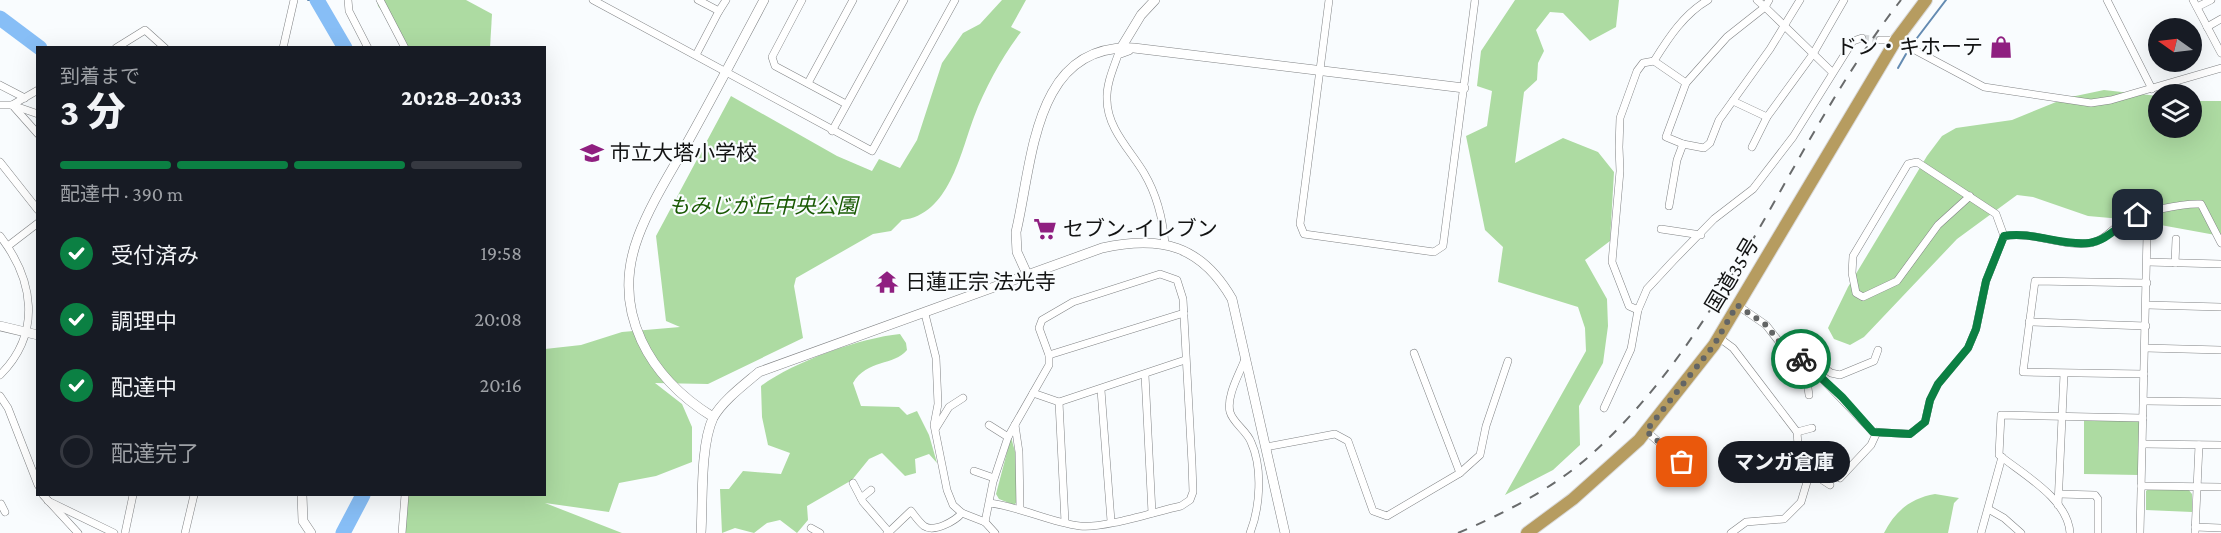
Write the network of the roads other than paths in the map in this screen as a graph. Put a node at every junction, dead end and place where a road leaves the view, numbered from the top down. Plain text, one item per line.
1 (294, 0) edge
2 (348, 0) edge
3 (380, 0) edge
4 (593, 0) edge
5 (698, 0) edge
6 (726, 0) edge
7 (764, 0) edge
8 (802, 0) edge
9 (853, 0) edge
10 (904, 0) edge
11 (1155, 0) edge
12 (1329, 0) edge
13 (1474, 0) edge
14 (1708, 0) edge
15 (1757, 0) edge
16 (1800, 0) edge
17 (1844, 0) edge
18 (1926, 0) edge
19 (2107, 0) edge
20 (2211, 0) edge
21 (952, 1) edge
22 (1767, 3) edge
23 (2195, 4) edge
24 (719, 11) junction
25 (2221, 19) edge
26 (1784, 26) junction
27 (2207, 27) junction
28 (1862, 38) dead end
29 (1880, 40) tunnel mouth
30 (1896, 40) junction
31 (119, 46) edge
32 (163, 46) edge
33 (283, 46) edge
34 (367, 46) edge
35 (404, 46) edge
36 (1121, 48) junction
37 (1134, 48) junction
38 (2220, 48) edge
39 (1813, 54) junction
40 (696, 55) junction
41 (1654, 61) junction
42 (2221, 68) edge
43 (1320, 71) junction
44 (725, 72) junction
45 (1832, 72) junction
46 (808, 83) junction
47 (1686, 83) junction
48 (2149, 84) edge
49 (2168, 84) edge
50 (0, 85) edge
51 (1464, 88) junction
52 (2148, 90) edge
53 (36, 91) edge
54 (24, 98) junction
55 (1733, 101) junction
56 (846, 104) junction
57 (0, 105) edge
58 (12, 105) junction
59 (36, 113) edge
60 (1767, 117) junction
61 (832, 131) junction
62 (36, 132) edge
63 (1683, 144) junction
64 (1752, 147) dead end
65 (0, 162) edge
66 (1970, 196) junction
67 (1669, 206) dead end
68 (36, 207) edge
69 (2138, 215) junction
70 (36, 225) edge
71 (1662, 229) dead end
72 (1701, 235) junction
73 (0, 236) edge
74 (2004, 236) junction
75 (2176, 239) dead end
76 (2221, 243) edge
77 (1165, 244) junction
78 (8, 246) junction
79 (2147, 262) junction
80 (2175, 263) junction
81 (2221, 264) edge
82 (1027, 274) junction
83 (2147, 283) junction
84 (1737, 305) junction
85 (2147, 305) junction
86 (2221, 306) edge
87 (1638, 310) junction
88 (925, 314) junction
89 (1184, 314) junction
90 (2029, 322) junction
91 (0, 326) edge
92 (2146, 326) junction
93 (27, 332) junction
94 (36, 334) edge
95 (1718, 338) junction
96 (1780, 343) junction
97 (2145, 348) junction
98 (1878, 350) dead end
99 (2221, 350) edge
100 (1414, 353) dead end
101 (1049, 355) junction
102 (1246, 357) junction
103 (1185, 360) junction
104 (1508, 361) dead end
105 (1804, 361) junction
106 (2064, 374) junction
107 (2144, 374) junction
108 (0, 375) edge
109 (1144, 375) junction
110 (1101, 390) junction
111 (1033, 393) junction
112 (1809, 395) dead end
113 (0, 396) edge
114 (963, 398) dead end
115 (2144, 401) junction
116 (1059, 402) junction
117 (2221, 402) edge
118 (1604, 408) dead end
119 (2062, 416) junction
120 (713, 417) junction
121 (2143, 418) junction
122 (1014, 424) junction
123 (989, 425) dead end
124 (1812, 428) dead end
125 (935, 430) junction
126 (1646, 431) junction
127 (1797, 432) junction
128 (1877, 432) junction
129 (1008, 437) junction
130 (2143, 444) junction
131 (2199, 445) junction
132 (2221, 445) edge
133 (1266, 447) junction
134 (2002, 457) junction
135 (974, 471) dead end
136 (1810, 472) junction
137 (1460, 473) junction
138 (994, 478) junction
139 (1700, 478) dead end
140 (1840, 478) dead end
141 (36, 480) edge
142 (853, 483) dead end
143 (1830, 485) dead end
144 (2141, 486) junction
145 (2197, 487) junction
146 (2221, 487) edge
147 (872, 490) dead end
148 (2059, 494) junction
149 (133, 496) edge
150 (194, 496) edge
151 (302, 496) edge
152 (405, 496) edge
153 (46, 498) edge
154 (861, 498) junction
155 (990, 503) junction
156 (2, 504) edge
157 (2058, 505) junction
158 (1020, 509) junction
159 (1990, 510) junction
160 (5, 512) dead end
161 (962, 513) junction
162 (1152, 513) junction
163 (1111, 521) junction
164 (985, 522) junction
165 (1065, 522) junction
166 (811, 528) dead end
167 (2221, 528) edge
168 (2195, 530) edge
169 (74, 532) edge
170 (888, 532) edge
171 (114, 533) edge
172 (124, 533) edge
173 (185, 533) edge
174 (311, 533) edge
175 (402, 533) edge
176 (701, 533) edge
177 (820, 533) edge
178 (994, 533) edge
179 (1250, 533) edge
180 (1285, 533) edge
181 (1527, 533) edge
182 (1731, 533) edge
183 (1981, 533) edge
184 (2021, 533) edge
185 (2070, 533) edge
186 (2098, 533) edge
187 (2140, 533) edge

1 - 33 street
2 - 34 street
3 - 35 street
4 - 40 street
5 - 24 street
6 - 24 street
7 - 44 street
8 - 46 street
9 - 46 street
10 - 56 street
11 - 36 street
12 - 43 street
13 - 51 street
14 - 41 street
15 - 22 street
16 - 26 street
17 - 39 street
18 - 30 highway, 国道35号
19 - 48 street
20 - 23 street
21 - 61 street
22 - 26 street
22 - 47 street
23 - 27 street
24 - 40 street
25 - 27 street
26 - 39 street
26 - 55 street
27 - 38 street
28 - 45 street
29 - 30 street
30 - 52 street
30 - 84 highway, 国道35号
31 - 32 street
36 - 37 street
36 - 82 street
37 - 43 street
37 - 77 street
39 - 45 street
39 - 60 street
40 - 44 street
41 - 47 street
41 - 87 street
42 - 49 street
43 - 51 street
43 - 51 street
44 - 61 street
44 - 120 street
45 - 72 street
46 - 56 street
47 - 63 street
50 - 54 street
53 - 54 street
54 - 58 street
55 - 60 street
55 - 63 street
56 - 61 street
57 - 58 street
58 - 59 street
58 - 62 street
60 - 64 street
63 - 67 street
65 - 68 street
66 - 66 street
66 - 74 street
69 - 74 street
69 - 76 street
69 - 79 street
70 - 78 street
71 - 72 street
72 - 87 street
73 - 78 street
74 - 128 street
75 - 80 street
77 - 82 street
77 - 102 street
78 - 93 street
79 - 80 street
79 - 83 street
80 - 81 street
82 - 88 street
83 - 85 street
83 - 90 street
84 - 95 highway, 国道35号
84 - 96 street
85 - 86 street
85 - 92 street
87 - 118 street
88 - 120 street
88 - 125 street
89 - 101 street
89 - 101 street
89 - 103 street
90 - 92 street
90 - 106 street
91 - 93 street
92 - 97 street
93 - 94 street
93 - 108 street
95 - 126 highway, 国道35号
95 - 127 street
96 - 98 street
96 - 105 street
97 - 99 street
97 - 107 street
100 - 137 street
101 - 111 street
102 - 133 street
102 - 179 street
103 - 109 street
103 - 162 street
104 - 137 street
105 - 112 street
105 - 128 street
106 - 107 street
106 - 119 street
107 - 115 street
109 - 110 street
109 - 162 street
110 - 116 street
110 - 163 street
111 - 116 street
111 - 122 street
113 - 141 street
114 - 125 street
115 - 117 street
115 - 121 street
116 - 165 street
119 - 121 street
119 - 134 street
119 - 148 street
120 - 176 street
121 - 130 street
122 - 129 street
122 - 158 street
123 - 129 street
124 - 127 street
125 - 161 street
126 - 139 street
126 - 181 highway, 国道35号
127 - 136 street
128 - 140 street
129 - 138 street
130 - 131 street
130 - 144 street
131 - 132 street
131 - 145 street
133 - 137 street
133 - 180 street
134 - 157 street
134 - 159 street
135 - 138 street
136 - 143 street
136 - 182 street
138 - 155 street
142 - 154 street
144 - 145 street
144 - 187 street
145 - 146 street
145 - 168 street
147 - 154 street
148 - 157 street
148 - 186 street
149 - 172 street
150 - 173 street
151 - 174 street
152 - 175 street
153 - 169 street
153 - 171 street
154 - 170 street
155 - 158 street
155 - 164 street
156 - 160 street
157 - 185 street
158 - 165 street
159 - 183 street
159 - 184 street
161 - 164 street
161 - 170 street
162 - 163 street
163 - 165 street
164 - 178 street
166 - 177 street
167 - 168 street

